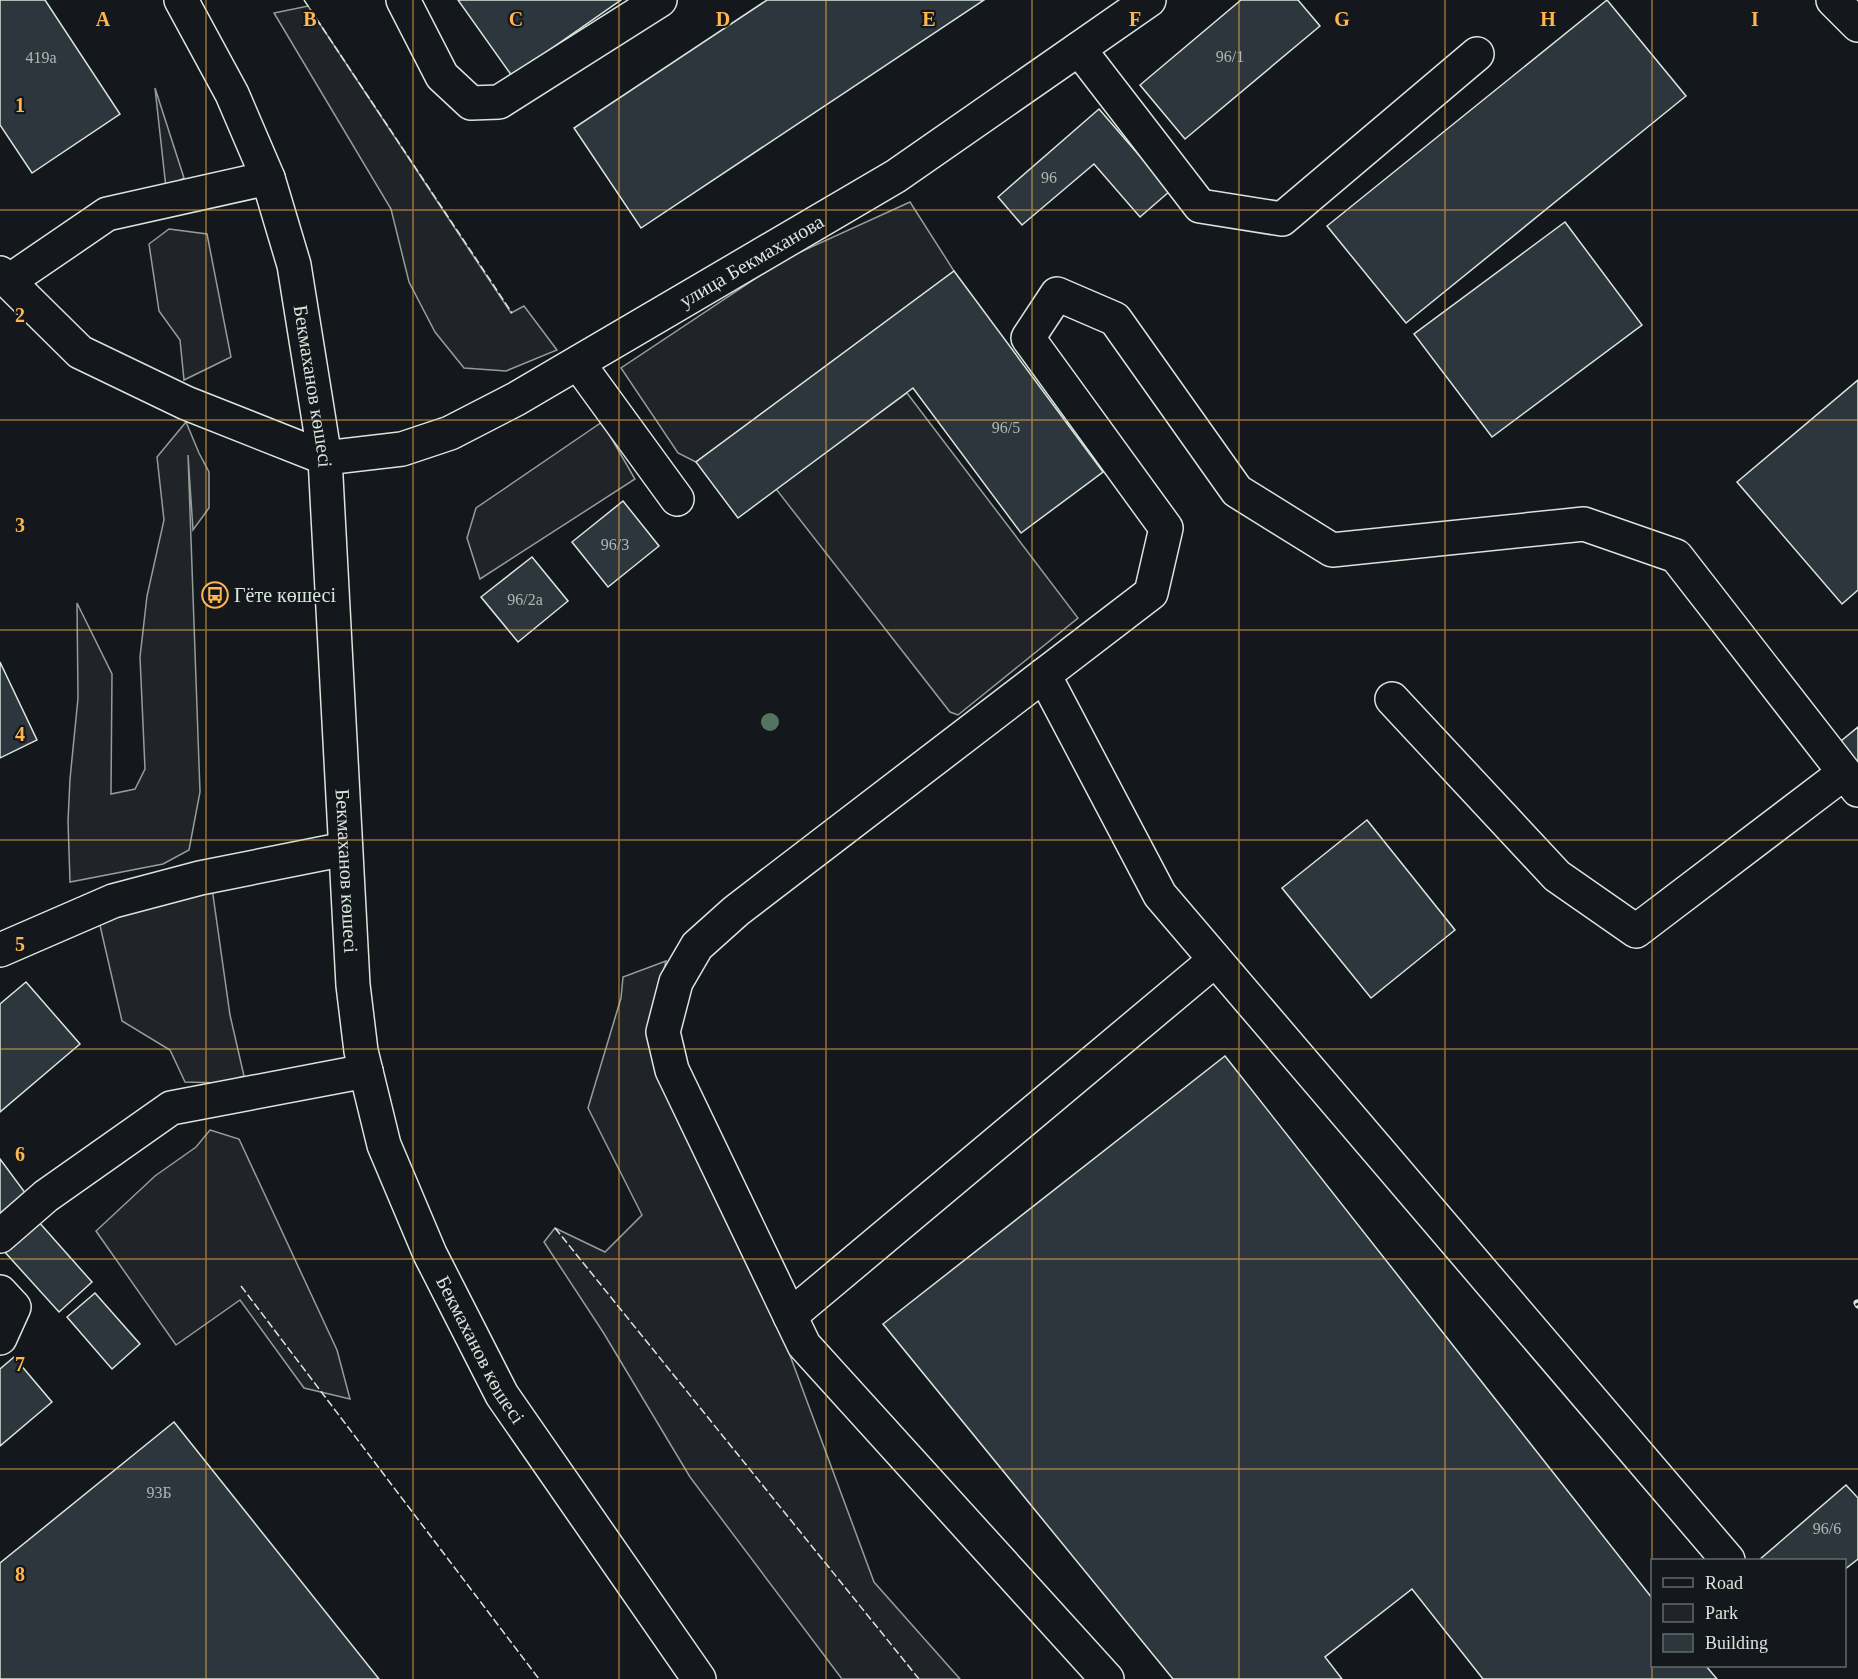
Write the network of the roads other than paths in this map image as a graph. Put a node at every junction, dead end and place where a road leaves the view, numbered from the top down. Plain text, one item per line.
1 (181, 0) edge
2 (402, 0) edge
3 (660, 0) edge
4 (1149, 0) edge
5 (1833, 0) edge
6 (1858, 25) edge
7 (1079, 49) junction
8 (1477, 54) dead end
9 (268, 178) junction
10 (5, 277) edge
11 (578, 363) junction
12 (325, 458) junction
13 (677, 499) dead end
14 (1044, 675) junction
15 (1392, 699) dead end
16 (1851, 782) edge
17 (345, 849) junction
18 (0, 950) edge
19 (1215, 960) junction
20 (366, 1071) junction
21 (0, 1236) edge
22 (0, 1292) edge
23 (790, 1316) junction
24 (0, 1338) edge
25 (1727, 1559) edge
26 (696, 1678) edge
27 (1107, 1679) edge

1 - 9 main road, Бекмаханов көшесі
2 - 3 main road
4 - 7 main road, улица Бекмаханова
5 - 6 main road
7 - 8 main road
7 - 11 main road, улица Бекмаханова
9 - 10 main road
9 - 12 main road, Бекмаханов көшесі
10 - 12 main road
11 - 12 main road, улица Бекмаханова
11 - 13 main road
12 - 17 main road, Бекмаханов көшесі
14 - 16 main road
14 - 19 main road
14 - 23 main road
15 - 16 main road
17 - 18 main road
17 - 20 main road, Бекмаханов көшесі
19 - 23 main road
19 - 25 main road
20 - 21 main road
20 - 26 main road, Бекмаханов көшесі
22 - 24 main road
23 - 27 main road

